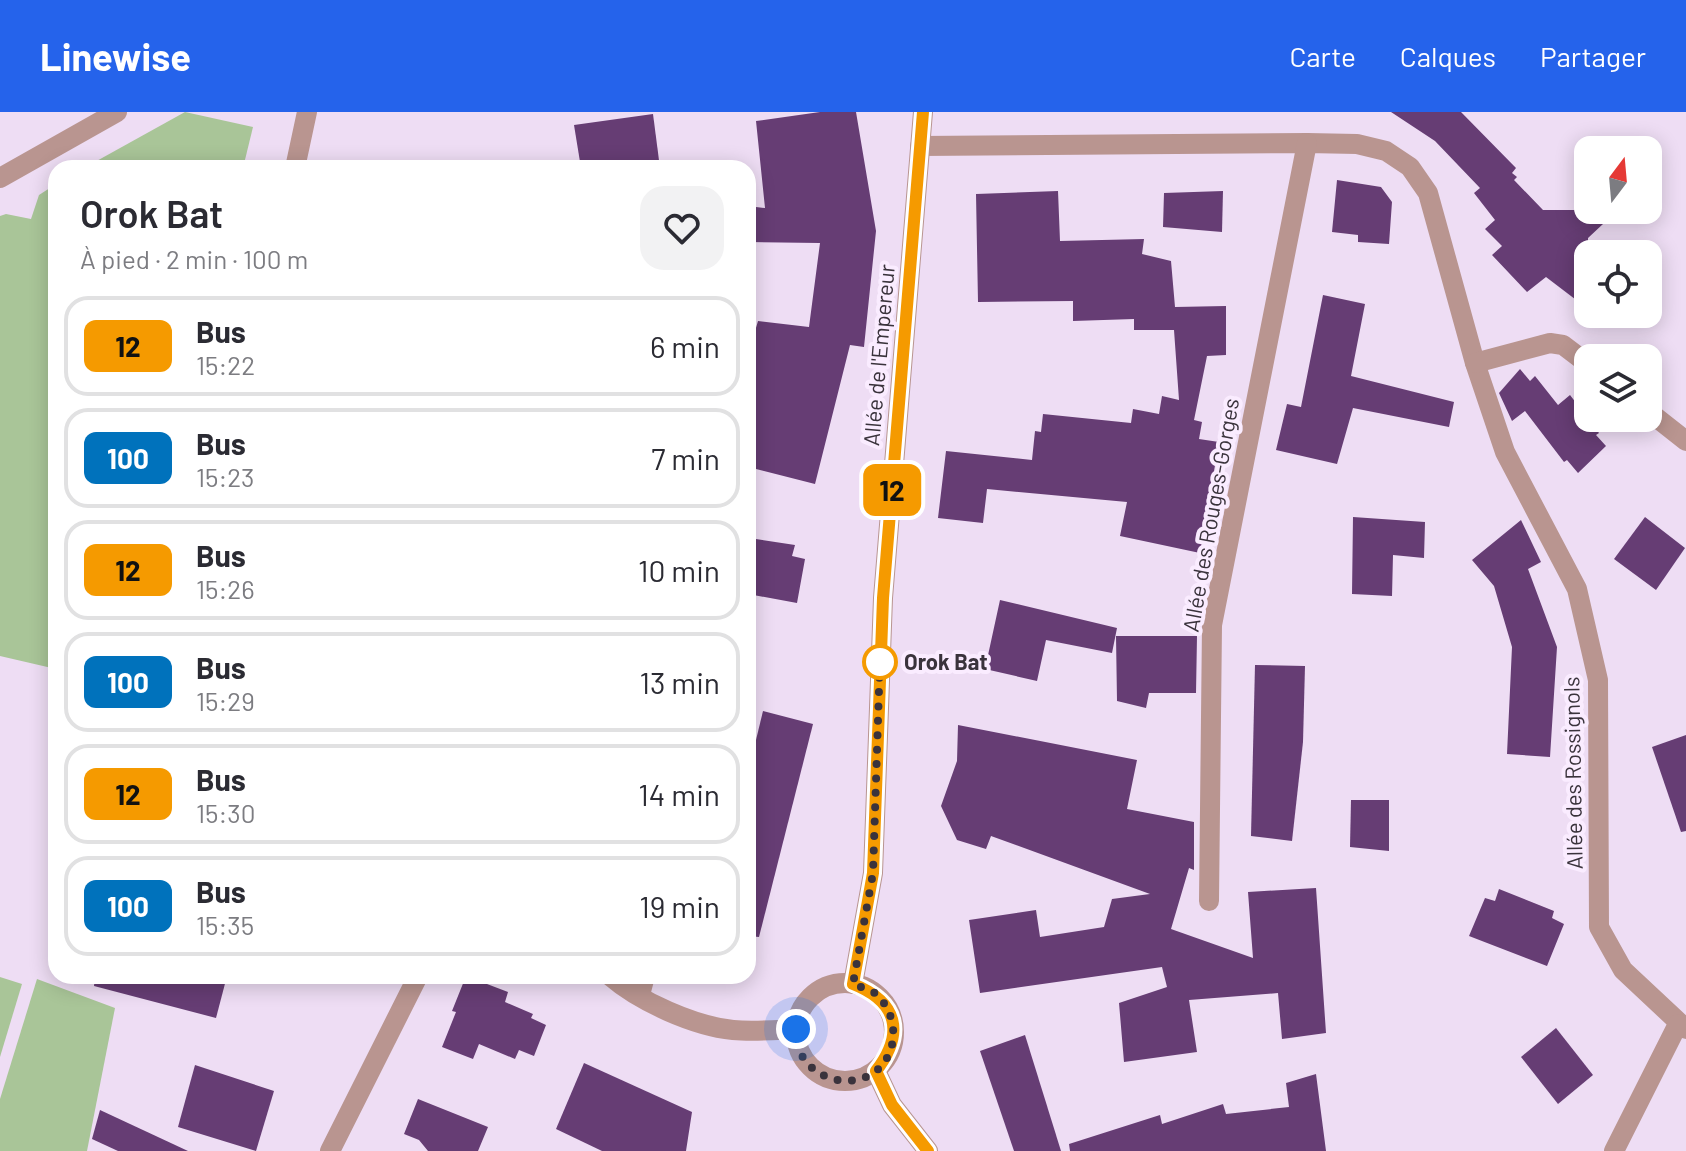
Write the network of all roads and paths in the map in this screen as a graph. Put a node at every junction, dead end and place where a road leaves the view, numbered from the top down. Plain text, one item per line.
1 (117, 112) edge
2 (307, 112) edge
3 (923, 112) edge
4 (1307, 143) junction
5 (920, 146) junction
6 (297, 160) edge
7 (0, 178) edge
8 (1574, 353) edge
9 (1475, 363) junction
10 (1662, 422) edge
11 (1686, 441) edge
12 (1209, 901) dead end
13 (414, 984) edge
14 (853, 984) junction
15 (643, 986) edge
16 (1682, 1026) edge
17 (796, 1029) junction
18 (876, 1071) junction
19 (330, 1151) edge
20 (928, 1151) edge
21 (1614, 1151) edge

1 - 7 street
2 - 6 street
3 - 5 street, Allée de l'Empereur
4 - 5 street, Allée des Rossignols
4 - 9 street, Allée des Rossignols
4 - 12 street, Allée des Rouges-Gorges
5 - 14 street, Allée de l'Empereur
8 - 9 street
9 - 16 street, Allée des Rossignols
10 - 11 street
13 - 19 street
14 - 17 street
14 - 18 street
15 - 17 street
16 - 21 street
17 - 18 street
18 - 20 street

